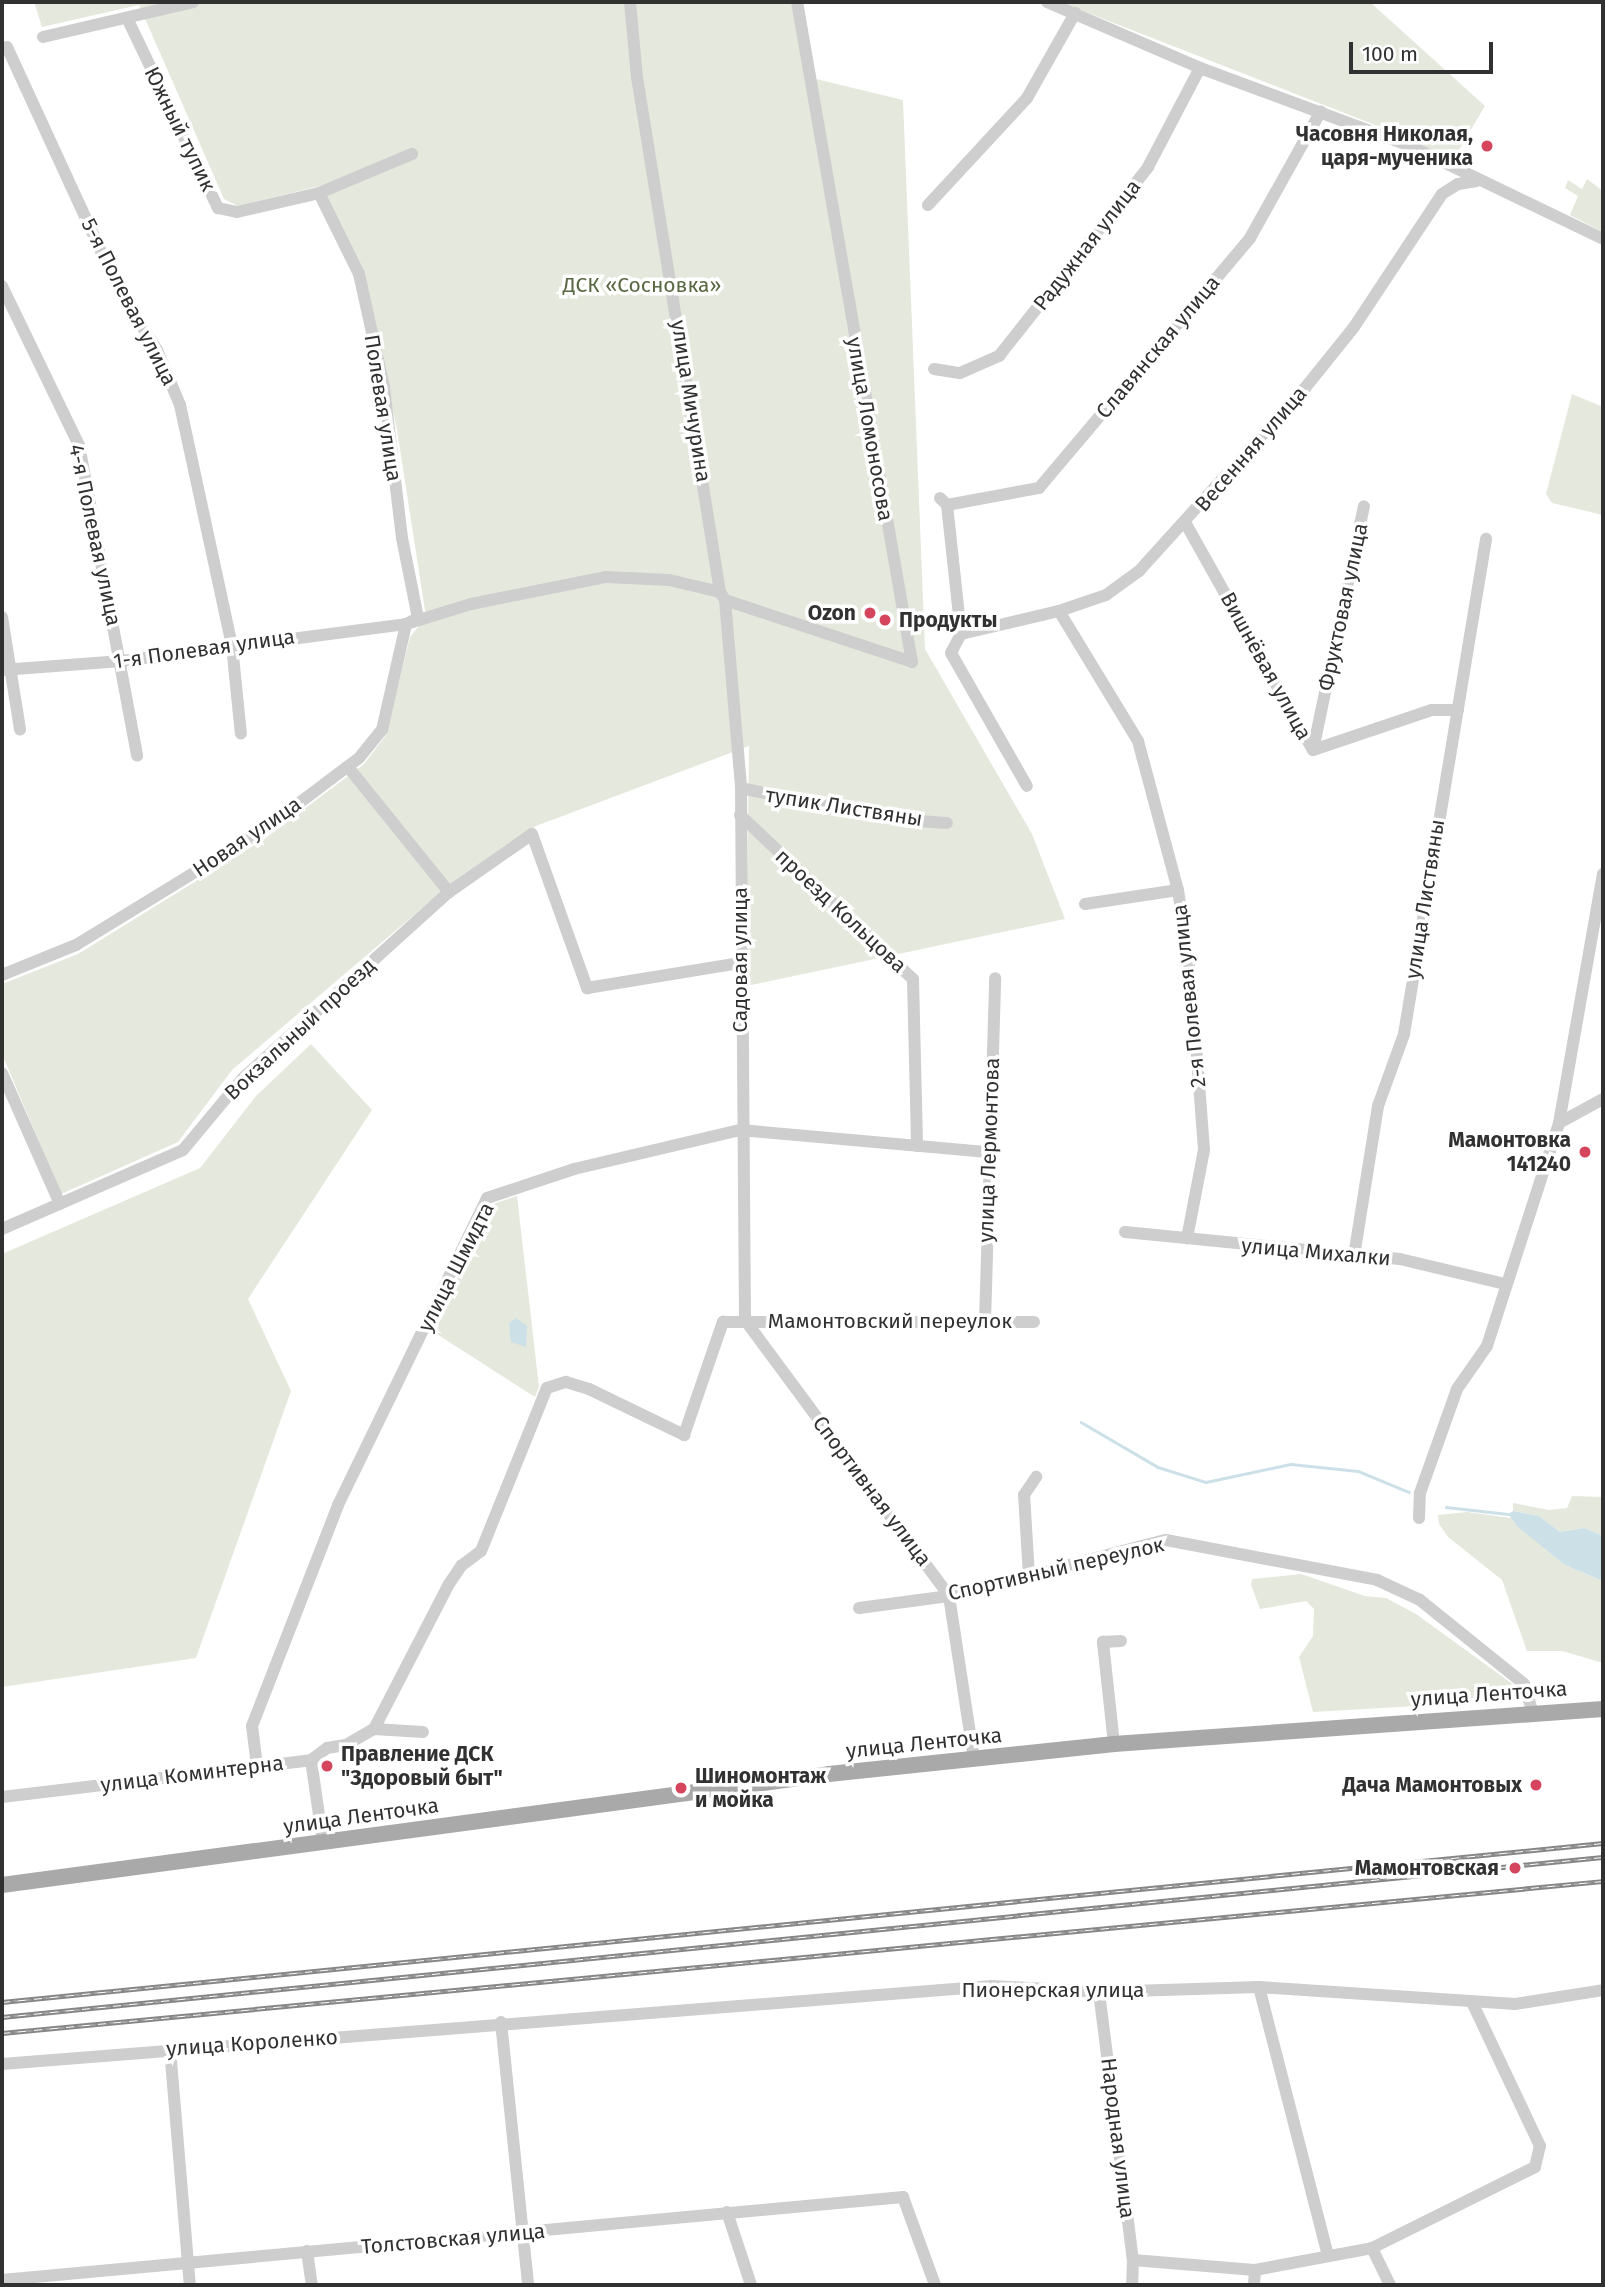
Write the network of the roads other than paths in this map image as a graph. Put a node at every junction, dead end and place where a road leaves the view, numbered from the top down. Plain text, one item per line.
1 (193, 2) edge
2 (630, 2) edge
3 (796, 2) edge
4 (1047, 2) edge
5 (1075, 13) junction
6 (127, 18) junction
7 (43, 37) dead end
8 (7, 47) dead end
9 (1200, 68) junction
10 (1321, 111) junction
11 (412, 154) dead end
12 (1477, 181) junction
13 (319, 193) junction
14 (928, 205) dead end
15 (1603, 239) edge
16 (2, 286) edge
17 (934, 369) dead end
18 (1364, 506) dead end
19 (1185, 524) junction
20 (1486, 539) dead end
21 (723, 596) junction
22 (1059, 611) junction
23 (2, 617) edge
24 (406, 624) junction
25 (961, 634) junction
26 (232, 646) junction
27 (122, 661) junction
28 (7, 670) edge
29 (1458, 710) junction
30 (20, 730) dead end
31 (241, 734) dead end
32 (1313, 750) junction
33 (137, 756) dead end
34 (348, 767) junction
35 (1027, 786) dead end
36 (741, 788) junction
37 (740, 815) junction
38 (947, 822) dead end
39 (1603, 874) edge
40 (1178, 890) junction
41 (449, 892) junction
42 (1085, 904) dead end
43 (739, 963) junction
44 (2, 975) edge
45 (995, 978) dead end
46 (2, 1073) edge
47 (1603, 1099) edge
48 (1559, 1123) junction
49 (740, 1130) junction
50 (916, 1146) junction
51 (988, 1153) junction
52 (60, 1204) junction
53 (2, 1229) edge
54 (1125, 1232) dead end
55 (1188, 1238) junction
56 (1354, 1256) junction
57 (1505, 1284) junction
58 (745, 1320) junction
59 (985, 1322) junction
60 (1034, 1322) dead end
61 (1036, 1477) dead end
62 (1419, 1518) dead end
63 (1029, 1576) junction
64 (949, 1595) junction
65 (859, 1608) dead end
66 (1121, 1641) dead end
67 (1603, 1709) edge
68 (1532, 1711) junction
69 (374, 1729) junction
70 (423, 1732) dead end
71 (1114, 1744) junction
72 (974, 1759) junction
73 (311, 1760) junction
74 (257, 1766) junction
75 (2, 1797) edge
76 (323, 1842) junction
77 (2, 1885) edge
78 (1259, 1987) junction
79 (1603, 1990) edge
80 (1099, 1992) junction
81 (1472, 2002) junction
82 (501, 2022) junction
83 (170, 2049) junction
84 (2, 2064) edge
85 (727, 2212) junction
86 (522, 2234) junction
87 (1372, 2248) junction
88 (307, 2250) junction
89 (1328, 2255) junction
90 (1133, 2260) junction
91 (187, 2262) junction
92 (1255, 2270) junction
93 (2, 2280) edge
94 (190, 2285) edge
95 (312, 2285) edge
96 (528, 2285) edge
97 (751, 2285) edge
98 (935, 2285) edge
99 (1132, 2285) edge
100 (1254, 2285) edge
101 (1390, 2285) edge

1 - 6 street
2 - 21 street, улица Мичурина
3 - 21 street, улица Ломоносова
4 - 5 street
5 - 9 street
5 - 14 street
6 - 7 street
6 - 13 street, Южный тупик
8 - 26 street, 5-я Полевая улица
9 - 10 street
9 - 17 street, Радужная улица
10 - 12 street
10 - 25 street, Славянская улица
11 - 13 street, Южный тупик
12 - 15 street
12 - 19 street, Весенняя улица
13 - 24 street, Полевая улица
16 - 27 street, 4-я Полевая улица
18 - 32 street, Фруктовая улица
19 - 22 street, Весенняя улица
19 - 32 street, Вишнёвая улица
20 - 29 street, улица Листвяны
21 - 24 street, 1-я Полевая улица
21 - 36 street, Садовая улица
22 - 25 street, Весенняя улица
22 - 40 street, 2-я Полевая улица
23 - 28 street
24 - 26 street, 1-я Полевая улица
24 - 34 street, Новая улица
25 - 35 street
26 - 27 street, 1-я Полевая улица
26 - 31 street, 5-я Полевая улица
27 - 28 street, 1-я Полевая улица
27 - 33 street, 4-я Полевая улица
28 - 30 street
29 - 32 street, Вишнёвая улица
29 - 56 street, улица Листвяны
34 - 41 street
34 - 44 street, Новая улица
36 - 37 street, Садовая улица
36 - 38 street, тупик Листвяны
37 - 43 street, Садовая улица
37 - 50 street, проезд Кольцова
39 - 48 street
40 - 42 street
40 - 55 street, 2-я Полевая улица
41 - 43 street, Вокзальный проезд
41 - 52 street, Вокзальный проезд
43 - 49 street, Садовая улица
45 - 51 street, улица Лермонтова
46 - 52 street
47 - 48 street
48 - 57 street
49 - 50 street, улица Шмидта
49 - 58 street, Садовая улица
49 - 74 street, улица Шмидта
50 - 51 street, улица Шмидта
51 - 59 street, улица Лермонтова
52 - 53 street, Вокзальный проезд
54 - 55 street, улица Михалки
55 - 56 street, улица Михалки
56 - 57 street, улица Михалки
57 - 62 street
58 - 59 street, Мамонтовский переулок
58 - 64 street, Спортивная улица
58 - 69 street
59 - 60 street, Мамонтовский переулок
61 - 63 street
63 - 64 street, Спортивный переулок
63 - 68 street, Спортивный переулок
64 - 65 street, Спортивный переулок
64 - 72 street, Спортивная улица
66 - 71 street
67 - 68 main road, улица Ленточка
68 - 71 main road, улица Ленточка
69 - 70 street
69 - 73 street, улица Коминтерна
71 - 72 main road, улица Ленточка
72 - 76 main road, улица Ленточка
73 - 74 street, улица Коминтерна
73 - 76 street
74 - 75 street, улица Коминтерна
76 - 77 main road, улица Ленточка
78 - 80 street, Пионерская улица
78 - 81 street, Пионерская улица
78 - 89 street
79 - 81 street, Пионерская улица
80 - 82 street, Пионерская улица
80 - 90 street, Народная улица
81 - 87 street
82 - 83 street, улица Короленко
82 - 86 street
83 - 84 street, улица Короленко
83 - 91 street
85 - 86 street, Толстовская улица
85 - 97 street
85 - 98 street, Толстовская улица
86 - 88 street, Толстовская улица
86 - 96 street
87 - 89 street
87 - 101 street
88 - 91 street, Толстовская улица
88 - 95 street
89 - 92 street
90 - 92 street
90 - 99 street, Народная улица
91 - 93 street, Толстовская улица
91 - 94 street
92 - 100 street

